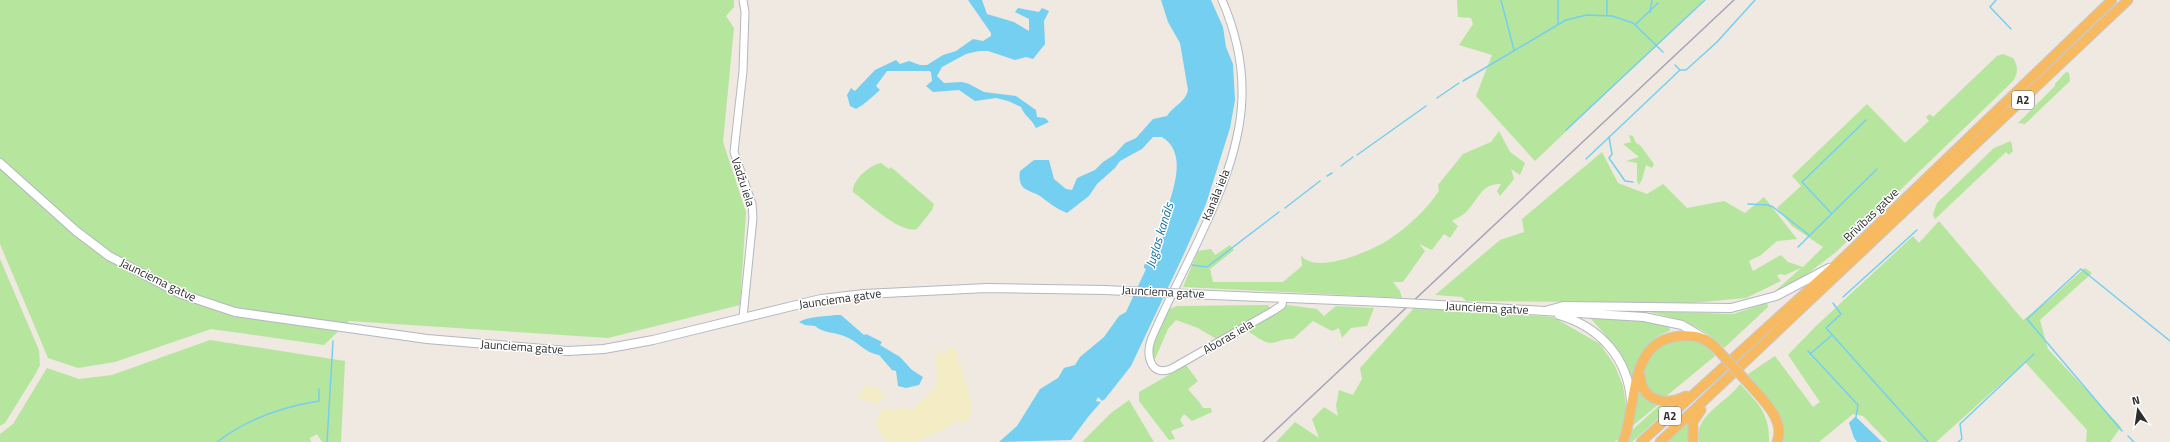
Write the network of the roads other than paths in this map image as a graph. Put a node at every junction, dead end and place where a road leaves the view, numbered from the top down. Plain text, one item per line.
1 (743, 0) edge
2 (1222, 0) edge
3 (2112, 0) edge
4 (2128, 0) edge
5 (0, 163) edge
6 (1837, 264) junction
7 (1283, 298) junction
8 (1545, 310) junction
9 (743, 316) junction
10 (1705, 338) junction
11 (1640, 370) junction
12 (1168, 371) joint
13 (1730, 378) junction
14 (1699, 389) junction
15 (1631, 409) junction
16 (1623, 442) edge
17 (1641, 442) edge
18 (1660, 442) edge
19 (1693, 442) edge
20 (1777, 442) edge

1 - 9 street, Vadžu iela
2 - 12 street, Kanāla iela
3 - 6 highway, Brīvības gatve / A2
4 - 13 highway, Brīvības gatve / A2
5 - 9 main road, Jaunciema gatve
6 - 8 main road
6 - 14 highway, Brīvības gatve / A2
7 - 8 main road, Jaunciema gatve, bridge
7 - 9 main road, Jaunciema gatve, bridge
7 - 12 street, Aboras iela
8 - 10 main road, Jaunciema gatve
8 - 15 main road
10 - 11 highway
10 - 20 highway, bridge
11 - 14 highway
11 - 15 highway
13 - 18 highway, Brīvības gatve / A2
13 - 19 highway
14 - 17 highway, Brīvības gatve / A2
15 - 16 highway

